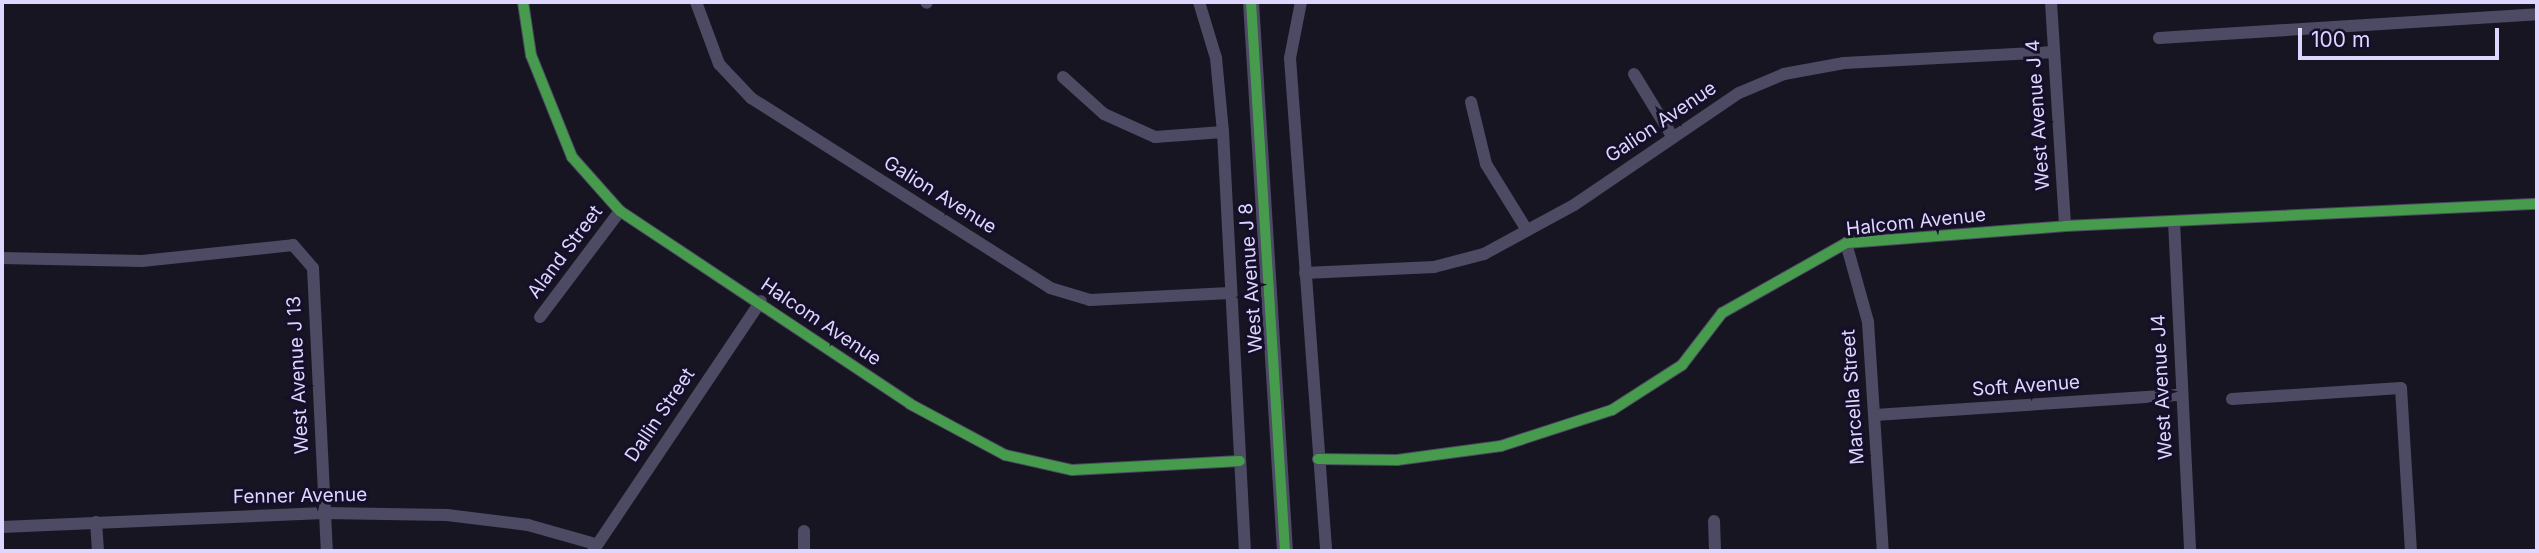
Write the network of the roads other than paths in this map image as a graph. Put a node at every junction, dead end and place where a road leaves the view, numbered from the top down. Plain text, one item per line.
1 (523, 2) edge
2 (696, 2) edge
3 (1199, 2) edge
4 (1251, 2) edge
5 (1301, 2) edge
6 (2051, 2) edge
7 (2537, 15) edge
8 (2159, 38) dead end
9 (2054, 52) junction
10 (1634, 74) dead end
11 (1063, 76) dead end
12 (1471, 102) dead end
13 (1223, 132) junction
14 (1672, 136) junction
15 (2537, 204) edge
16 (620, 211) junction
17 (2174, 221) junction
18 (2065, 226) junction
19 (1527, 230) junction
20 (1846, 243) junction
21 (2, 258) edge
22 (1305, 273) junction
23 (1230, 293) junction
24 (761, 301) junction
25 (540, 317) dead end
26 (2180, 395) junction
27 (2232, 399) dead end
28 (1875, 415) junction
29 (1318, 459) junction
30 (1240, 461) junction
31 (324, 513) junction
32 (1714, 521) dead end
33 (96, 522) junction
34 (2, 527) edge
35 (804, 531) dead end
36 (594, 547) edge
37 (98, 551) edge
38 (327, 551) edge
39 (804, 551) edge
40 (1245, 551) edge
41 (1285, 551) edge
42 (1326, 551) edge
43 (1715, 551) edge
44 (1883, 551) edge
45 (2190, 551) edge
46 (2411, 551) edge

1 - 16 street, Halcom Avenue
2 - 23 street, Galion Avenue
3 - 13 street
4 - 41 street, West Avenue J 8
5 - 22 street
6 - 9 street, West Avenue J 4
7 - 8 street
9 - 14 street, Galion Avenue
9 - 18 street, West Avenue J 4
10 - 14 street
11 - 13 street
12 - 19 street
13 - 23 street
14 - 19 street, Galion Avenue
15 - 17 street, Halcom Avenue
16 - 24 street, Halcom Avenue
16 - 25 street, Aland Street
17 - 18 street, Halcom Avenue
17 - 26 street, West Avenue J4
18 - 20 street, Halcom Avenue
19 - 22 street, Galion Avenue
20 - 28 street, Marcella Street
20 - 29 street, Halcom Avenue
21 - 31 street, West Avenue J 13
22 - 29 street
23 - 30 street
24 - 30 street, Halcom Avenue
24 - 36 street, Dallin Street
26 - 28 street, Soft Avenue
26 - 45 street, West Avenue J4
27 - 46 street
28 - 44 street, Marcella Street
29 - 42 street
30 - 40 street
31 - 33 street, Fenner Avenue
31 - 36 street, Fenner Avenue
31 - 38 street, West Avenue J 13
32 - 43 street
33 - 34 street, Fenner Avenue
33 - 37 street
35 - 39 street

